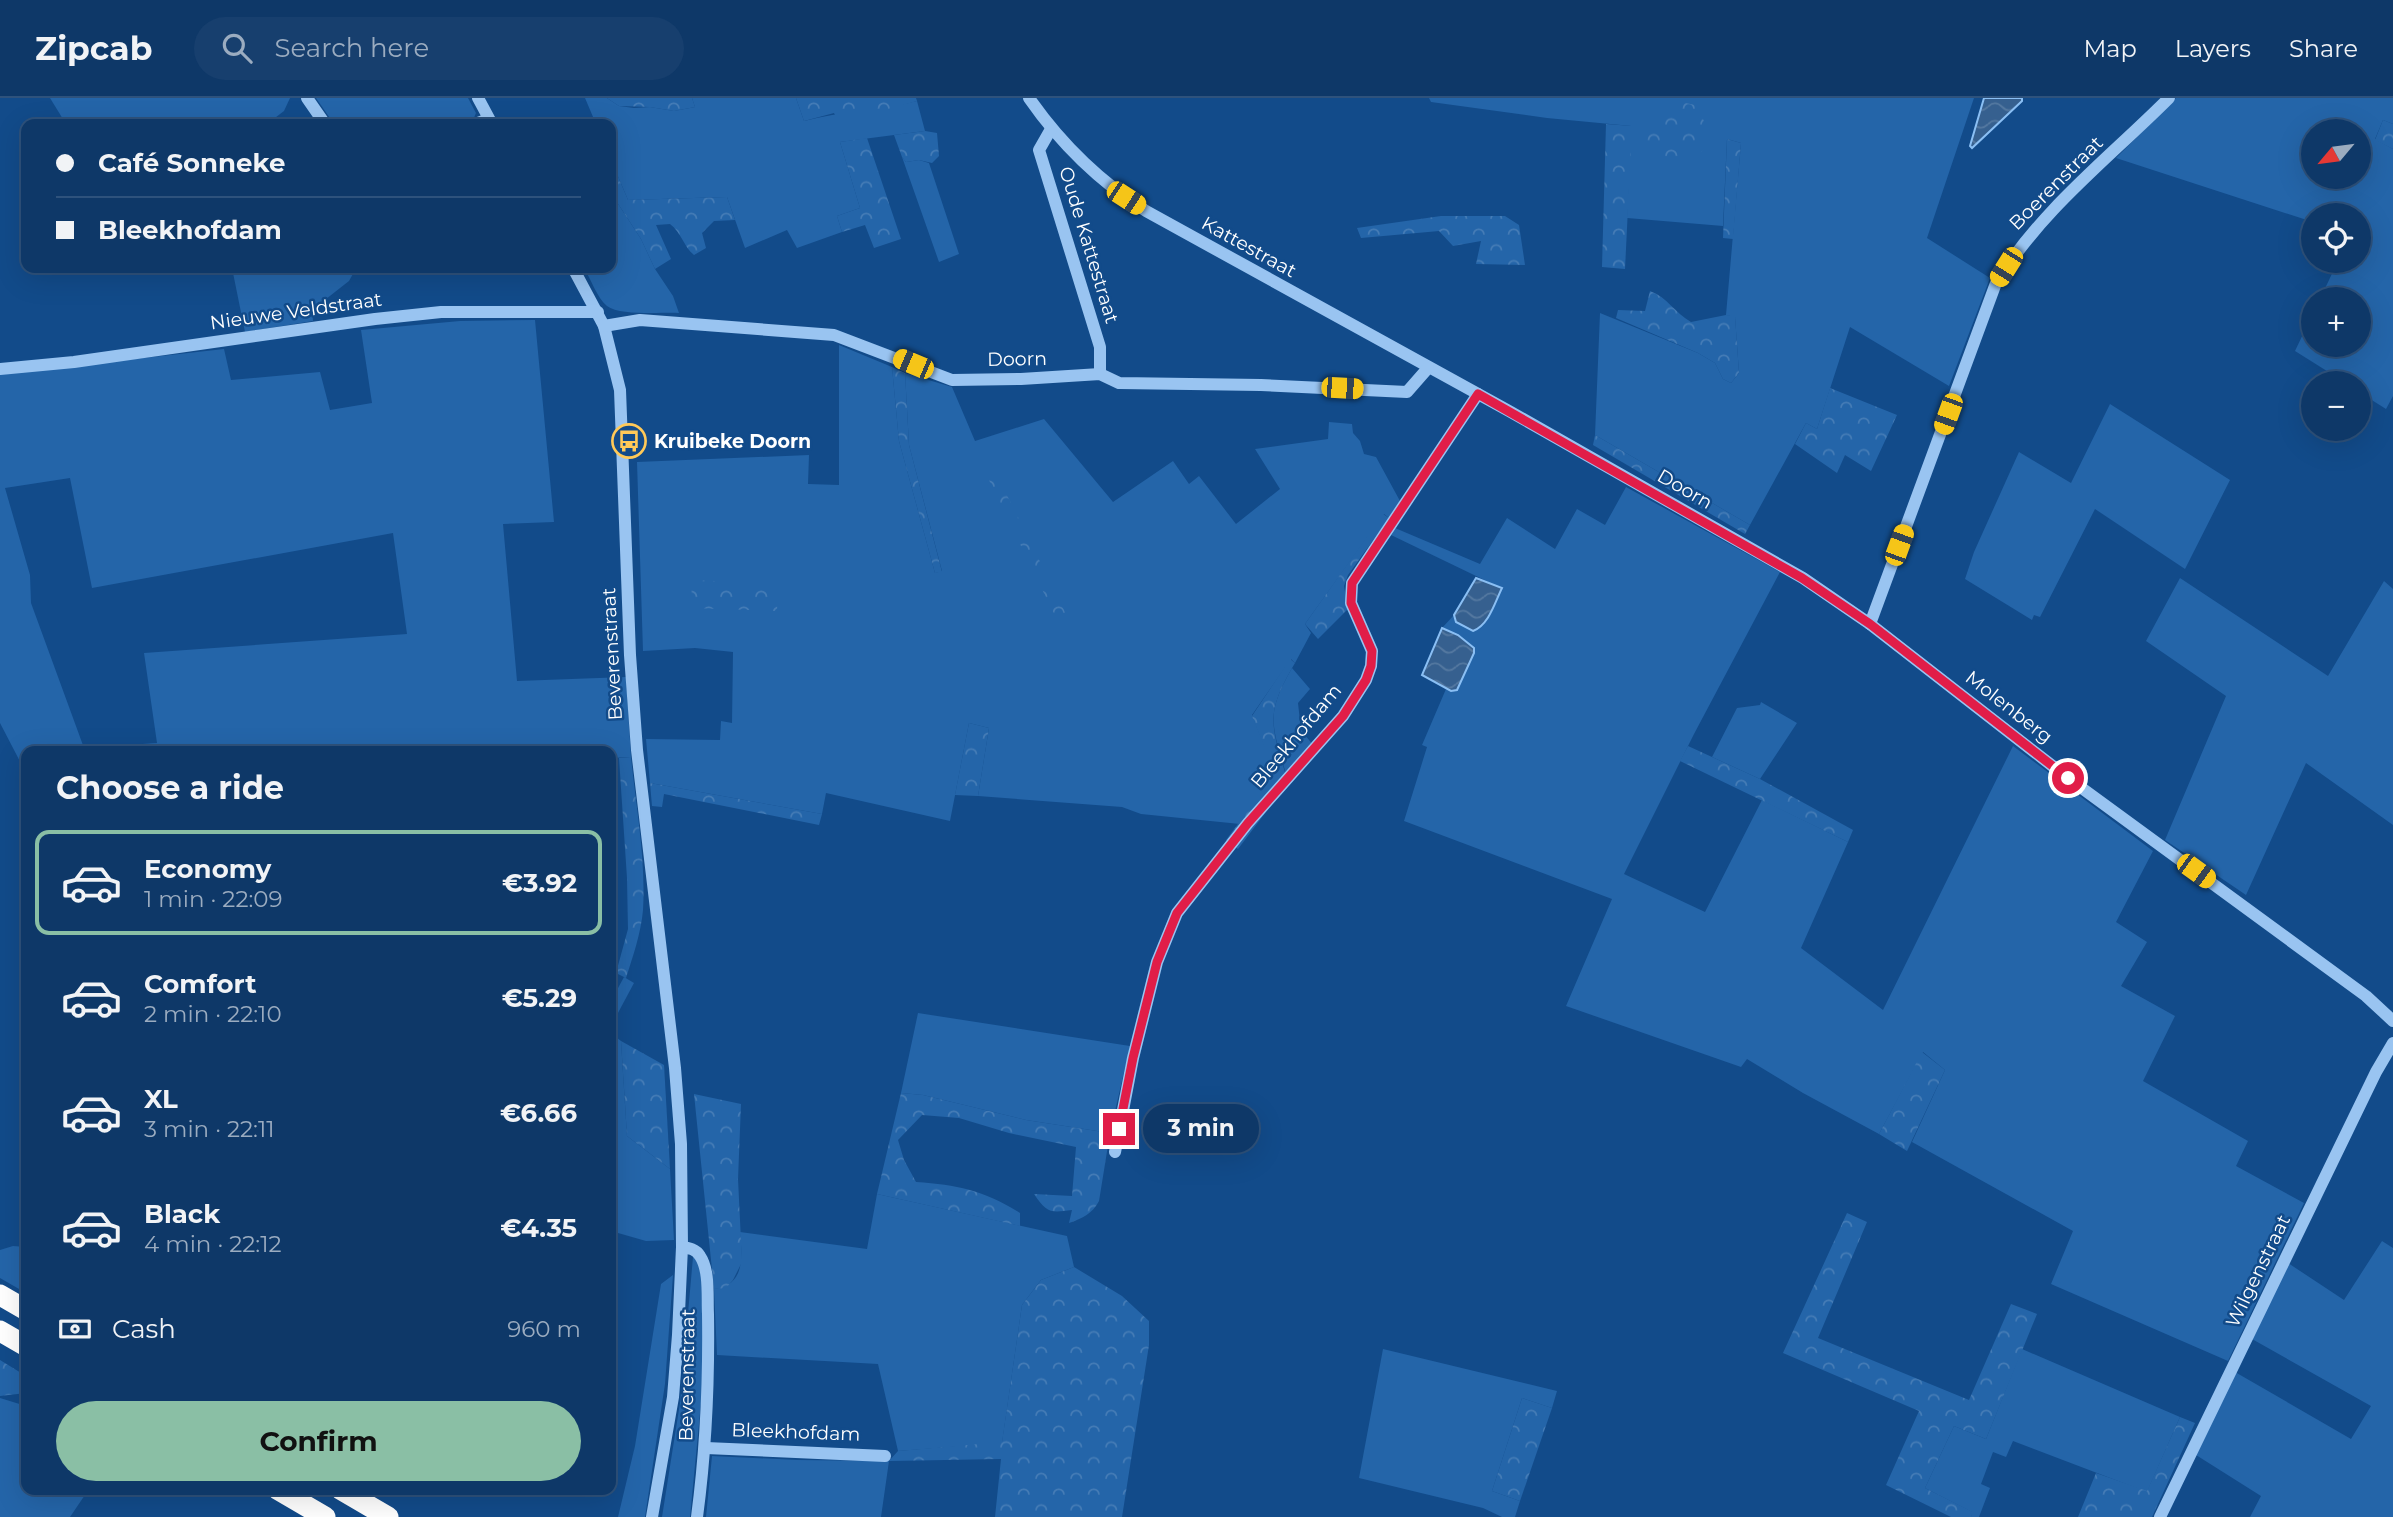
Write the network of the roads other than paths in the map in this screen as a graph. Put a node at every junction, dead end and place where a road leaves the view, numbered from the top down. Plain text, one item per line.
1 (307, 98) edge
2 (478, 98) edge
3 (1029, 98) edge
4 (2169, 98) edge
5 (322, 119) edge
6 (489, 119) edge
7 (1051, 130) junction
8 (576, 273) edge
9 (598, 312) junction
10 (604, 326) junction
11 (1428, 368) junction
12 (0, 369) edge
13 (1100, 374) junction
14 (1478, 394) junction
15 (1870, 624) junction
16 (2393, 1021) edge
17 (2393, 1043) edge
18 (1115, 1152) dead end
19 (682, 1247) junction
20 (0, 1295) edge
21 (21, 1307) edge
22 (0, 1331) edge
23 (21, 1343) edge
24 (0, 1344) edge
25 (21, 1352) edge
26 (706, 1448) junction
27 (885, 1456) dead end
28 (286, 1495) edge
29 (351, 1495) edge
30 (325, 1517) edge
31 (388, 1517) edge
32 (652, 1517) edge
33 (697, 1517) edge
34 (2160, 1517) edge

1 - 5 street
2 - 6 street
3 - 7 street, Kattestraat
4 - 15 street, Boerenstraat
7 - 11 street, Kattestraat
7 - 13 street, Oude Kattestraat
8 - 9 street, Beverenstraat
9 - 10 street, Beverenstraat
9 - 12 street, Nieuwe Veldstraat
10 - 13 street, Doorn
10 - 19 street, Beverenstraat
11 - 13 street, Doorn
11 - 14 street, Kattestraat
14 - 15 street, Doorn
14 - 18 street, Bleekhofdam
15 - 16 street, Molenberg
17 - 34 street, Wilgenstraat
19 - 26 street, Beverenstraat
19 - 32 street, Beverenstraat
20 - 21 highway
22 - 23 highway
24 - 25 highway
26 - 27 street, Bleekhofdam
26 - 33 street, Beverenstraat
28 - 30 highway
29 - 31 highway

